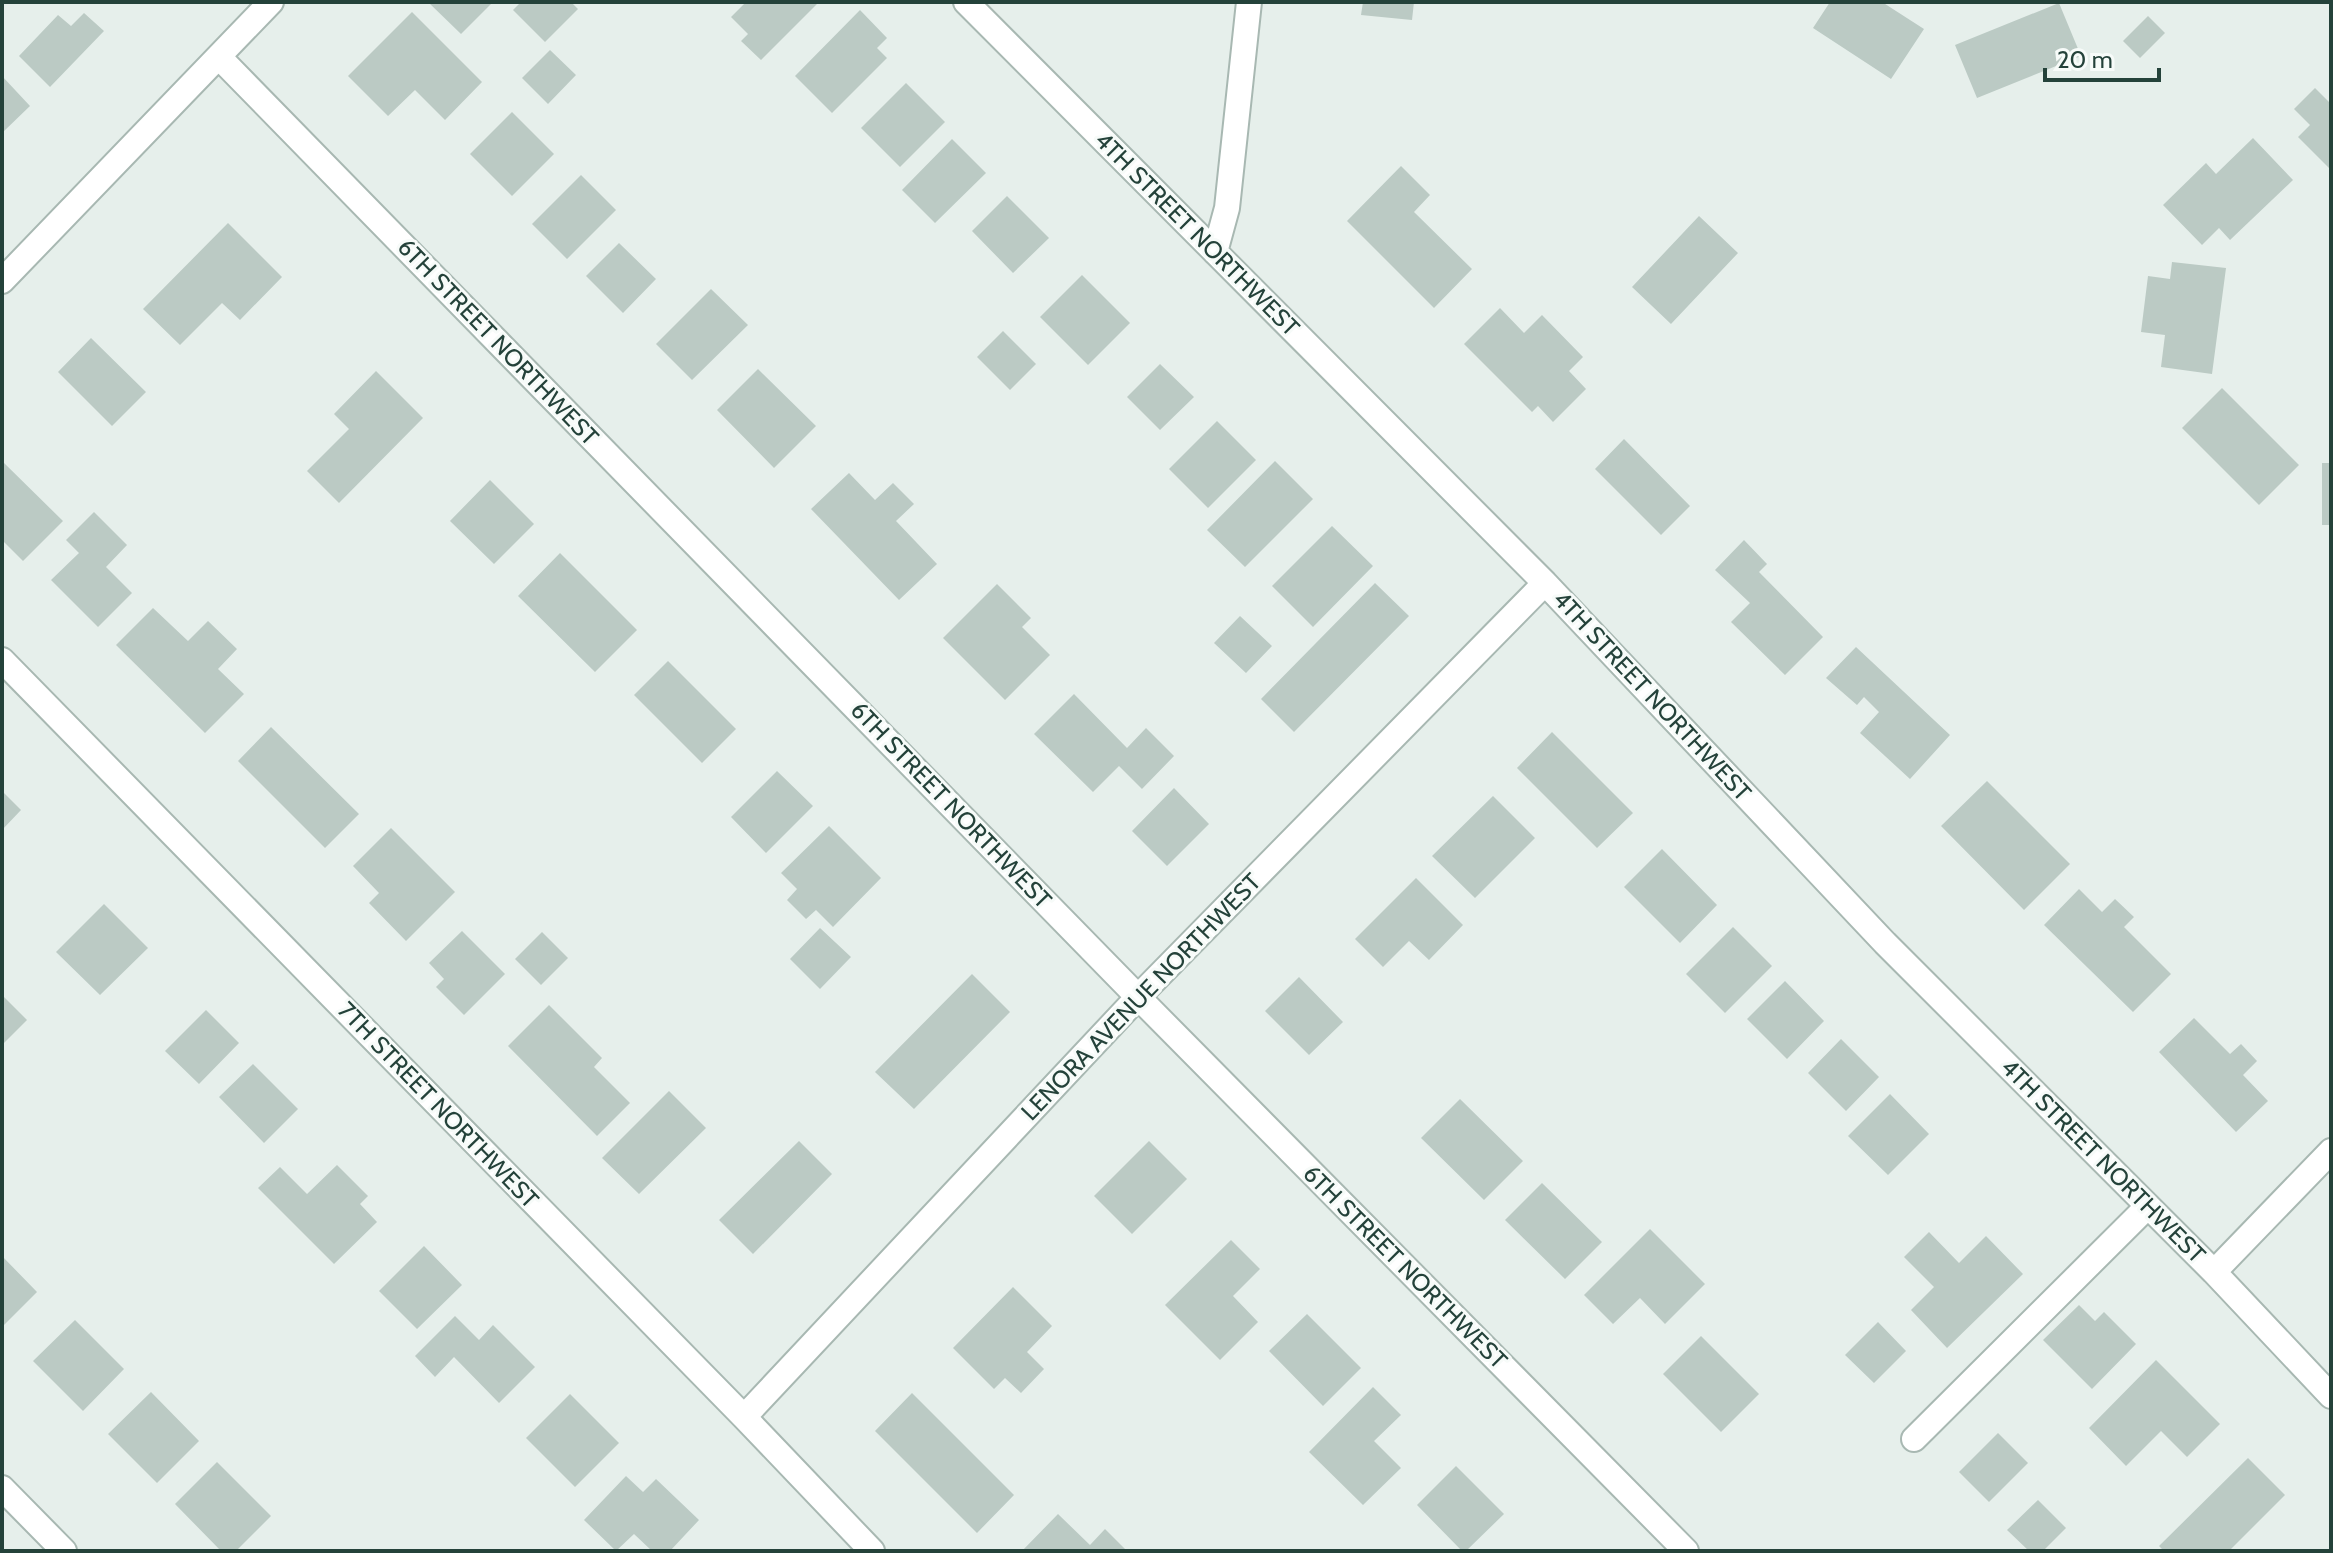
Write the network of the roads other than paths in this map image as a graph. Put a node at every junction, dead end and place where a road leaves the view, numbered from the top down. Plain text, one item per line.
1 (271, 2) edge
2 (966, 2) edge
3 (1249, 2) edge
4 (219, 57) junction
5 (1215, 252) junction
6 (2, 281) edge
7 (1545, 583) junction
8 (2, 660) edge
9 (1138, 997) junction
10 (2331, 1151) edge
11 (2148, 1206) junction
12 (2214, 1272) junction
13 (2331, 1396) edge
14 (744, 1417) junction
15 (1914, 1439) dead end
16 (2, 1488) edge
17 (64, 1551) edge
18 (872, 1551) edge
19 (1686, 1551) edge

1 - 4 street
2 - 5 street, 4TH STREET NORTHWEST
3 - 5 street
4 - 6 street
4 - 9 street, 6TH STREET NORTHWEST
5 - 7 street, 4TH STREET NORTHWEST
7 - 9 street, LENORA AVENUE NORTHWEST
7 - 11 street, 4TH STREET NORTHWEST
8 - 14 street, 7TH STREET NORTHWEST
9 - 14 street, LENORA AVENUE NORTHWEST
9 - 19 street, 6TH STREET NORTHWEST
10 - 12 street
11 - 12 street, 4TH STREET NORTHWEST
11 - 15 street
12 - 13 street, 4TH STREET NORTHWEST
14 - 18 street, 7TH STREET NORTHWEST
16 - 17 street

